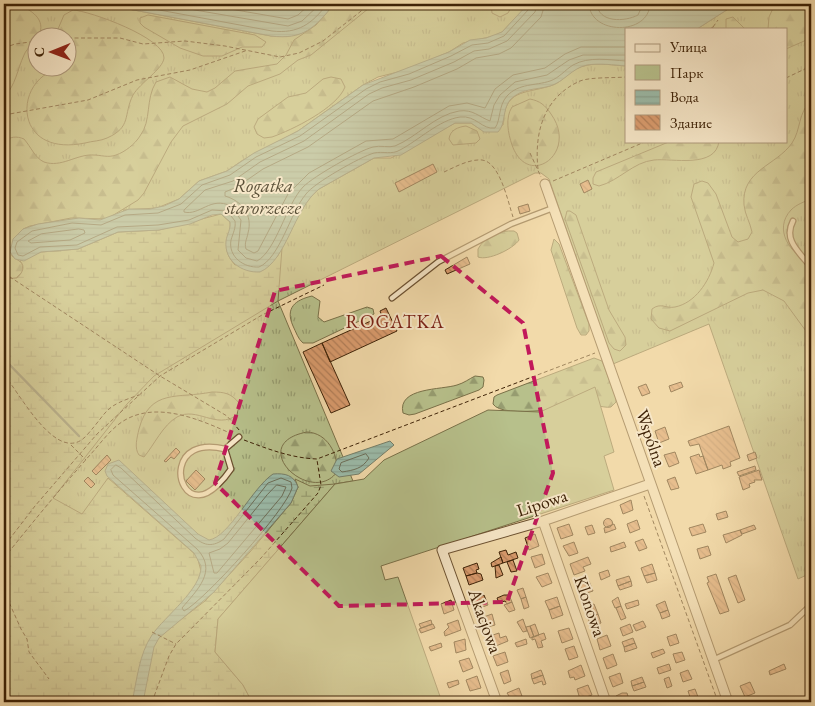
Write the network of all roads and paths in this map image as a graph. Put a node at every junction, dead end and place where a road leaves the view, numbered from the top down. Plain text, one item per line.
1 (370, 4) edge
2 (718, 20) dead end
3 (713, 28) edge
4 (78, 38) edge
5 (28, 42) edge
6 (4, 48) edge
7 (248, 50) junction
8 (811, 66) edge
9 (625, 76) edge
10 (788, 77) edge
11 (4, 115) edge
12 (645, 142) edge
13 (530, 153) dead end
14 (538, 169) junction
15 (444, 172) dead end
16 (545, 184) junction
17 (553, 208) junction
18 (793, 221) dead end
19 (515, 222) junction
20 (811, 267) edge
21 (4, 273) edge
22 (324, 284) dead end
23 (392, 298) dead end
24 (603, 350) junction
25 (4, 375) edge
26 (160, 376) junction
27 (140, 395) junction
28 (239, 437) junction
29 (245, 440) junction
30 (70, 445) junction
31 (225, 448) junction
32 (80, 454) junction
33 (317, 459) junction
34 (86, 460) junction
35 (645, 486) junction
36 (543, 521) junction
37 (5, 545) dead end
38 (442, 550) joint
39 (4, 558) edge
40 (4, 591) edge
41 (811, 605) edge
42 (152, 632) dead end
43 (176, 644) junction
44 (712, 660) junction
45 (49, 679) dead end
46 (152, 702) edge
47 (497, 702) edge
48 (606, 702) edge
49 (718, 702) edge
50 (728, 702) edge

1 - 7 path
2 - 3 path
4 - 7 path
5 - 6 path
7 - 11 path
8 - 10 path
9 - 14 path
12 - 16 path
13 - 14 path
14 - 16 path
15 - 19 path
16 - 17 street, Wspólna
17 - 19 lane
17 - 24 street, Wspólna
18 - 20 lane
19 - 23 lane
21 - 26 path
22 - 26 path
24 - 33 path
24 - 35 street, Wspólna
25 - 30 path
26 - 27 path
26 - 29 path
27 - 30 path
27 - 32 path
28 - 29 path
28 - 31 lane
28 - 34 path
29 - 33 path
30 - 32 path
31 - 31 lane
32 - 34 path
32 - 37 path
33 - 43 path
34 - 39 path
35 - 36 street, Lipowa
35 - 44 street, Wspólna
35 - 49 path
36 - 38 street, Lipowa
36 - 48 street, Klonowa
38 - 47 street, Akacjowa
40 - 45 path
41 - 44 lane
42 - 43 path
43 - 46 path
44 - 50 street, Wspólna

